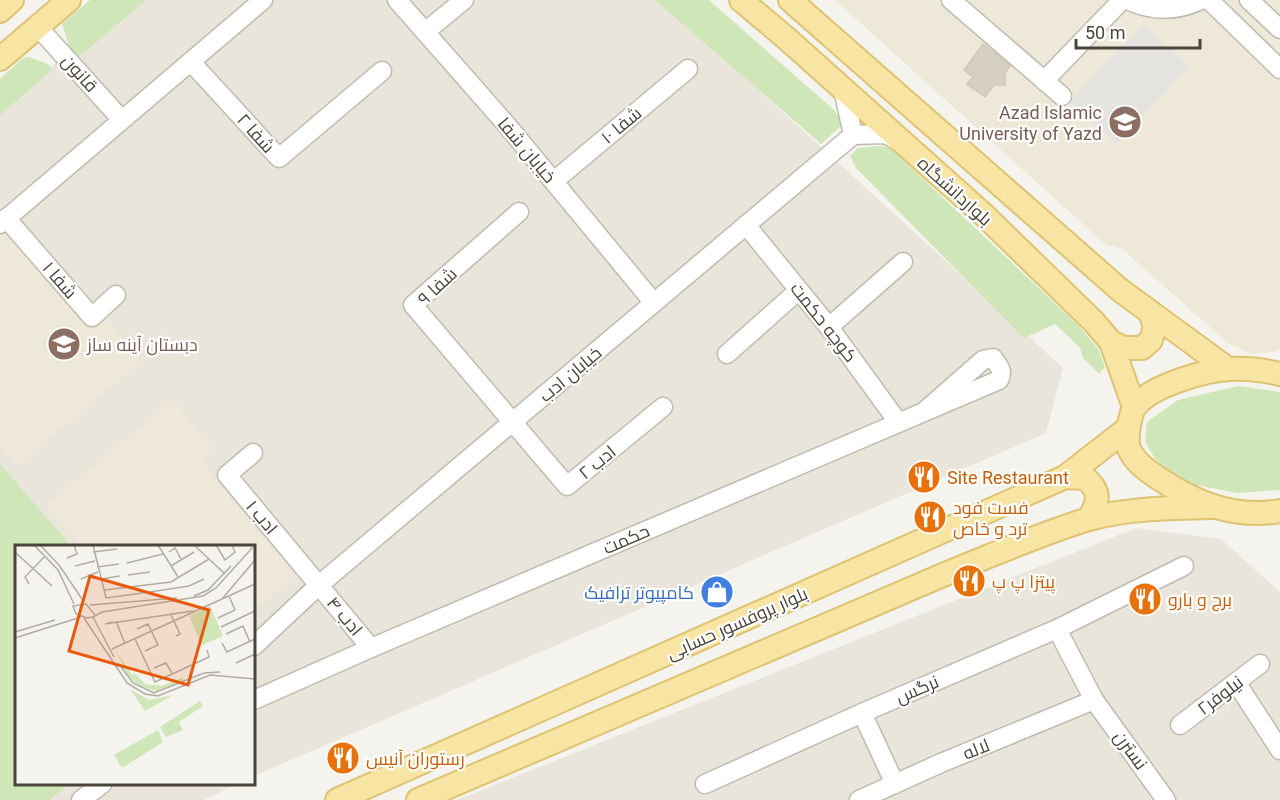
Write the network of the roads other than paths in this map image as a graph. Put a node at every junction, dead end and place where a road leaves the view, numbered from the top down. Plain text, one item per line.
1 (12, 0) edge
2 (69, 0) edge
3 (263, 0) edge
4 (397, 0) edge
5 (464, 0) edge
6 (741, 0) edge
7 (790, 0) edge
8 (951, 0) edge
9 (1122, 0) edge
10 (1127, 0) edge
11 (1201, 0) edge
12 (1209, 0) edge
13 (1249, 0) edge
14 (0, 11) edge
15 (38, 27) junction
16 (1280, 29) edge
17 (425, 32) junction
18 (0, 59) edge
19 (191, 62) junction
20 (688, 69) dead end
21 (1280, 69) edge
22 (382, 71) dead end
23 (1044, 81) junction
24 (843, 89) junction
25 (1062, 96) dead end
26 (121, 119) junction
27 (853, 135) junction
28 (903, 143) junction
29 (554, 181) junction
30 (519, 212) dead end
31 (3, 221) edge
32 (746, 225) junction
33 (903, 262) dead end
34 (799, 290) junction
35 (116, 296) dead end
36 (654, 303) junction
37 (1150, 312) junction
38 (829, 327) junction
39 (1111, 342) junction
40 (727, 354) dead end
41 (1280, 364) edge
42 (1228, 369) junction
43 (1257, 369) junction
44 (1280, 374) edge
45 (999, 380) dead end
46 (663, 407) dead end
47 (1131, 418) junction
48 (898, 422) junction
49 (512, 423) junction
50 (253, 453) dead end
51 (1065, 477) junction
52 (1213, 507) junction
53 (1280, 511) edge
54 (1242, 512) junction
55 (1089, 519) junction
56 (1280, 526) edge
57 (1184, 566) dead end
58 (319, 585) junction
59 (1057, 629) junction
60 (255, 645) edge
61 (371, 648) junction
62 (1260, 664) dead end
63 (1236, 682) junction
64 (255, 700) edge
65 (1094, 700) junction
66 (862, 713) junction
67 (1180, 725) dead end
68 (1280, 750) edge
69 (705, 784) dead end
70 (895, 784) junction
71 (100, 785) edge
72 (81, 800) edge
73 (337, 800) edge
74 (418, 800) edge
75 (859, 800) edge
76 (1166, 800) edge

1 - 14 main road
2 - 15 main road
3 - 19 street
4 - 17 street, خیابان شفا
5 - 17 street
6 - 24 main road, بلواردانشگاه
7 - 37 main road, بلواردانشگاه
8 - 23 street
9 - 23 street
10 - 11 street
12 - 21 street
13 - 16 street
15 - 18 main road
15 - 26 street, قانون
17 - 29 street, خیابان شفا
19 - 22 street, شفا ۲
19 - 26 street
20 - 29 street, شفا ۱۰
23 - 25 street
24 - 27 street
24 - 28 main road, بلواردانشگاه
26 - 31 street
27 - 28 street
27 - 32 street, خیابان ادب
28 - 39 main road, بلواردانشگاه
29 - 36 street, خیابان شفا
30 - 49 street, شفا ۹
31 - 35 street, شفا ۱
32 - 34 street, کوچه حکمت
32 - 36 street, خیابان ادب
33 - 38 street
34 - 38 street, کوچه حکمت
34 - 40 street
36 - 49 street, خیابان ادب
37 - 39 main road
37 - 42 main road, بلواردانشگاه
38 - 48 street, کوچه حکمت
39 - 47 main road, بلواردانشگاه
41 - 43 main road
42 - 43 main road, بلوار پروفسور حسابی
42 - 47 main road, بلوار پروفسور حسابی
43 - 44 main road
45 - 48 street, حکمت
46 - 49 street, ادب ۲
47 - 51 main road, بلوار پروفسور حسابی
47 - 52 main road, بلواردانشگاه
48 - 61 street, حکمت
49 - 58 street, خیابان ادب
50 - 58 street, ادب ۱
51 - 55 main road
51 - 73 main road, بلوار پروفسور حسابی
52 - 54 main road
52 - 55 main road, بلوار پروفسور حسابی
53 - 54 main road
54 - 56 main road
55 - 74 main road, بلوار پروفسور حسابی
57 - 59 street, نرگس
58 - 60 street, خیابان ادب
58 - 61 street, ادب ۴
59 - 65 street
59 - 66 street, نرگس
61 - 64 street, حکمت
62 - 63 street, نیلوفر۲
63 - 67 street, نیلوفر۲
63 - 68 street
65 - 70 street, لاله
65 - 76 street, نسترن
66 - 69 street, نرگس
66 - 70 street
70 - 75 street, لاله
71 - 72 street

